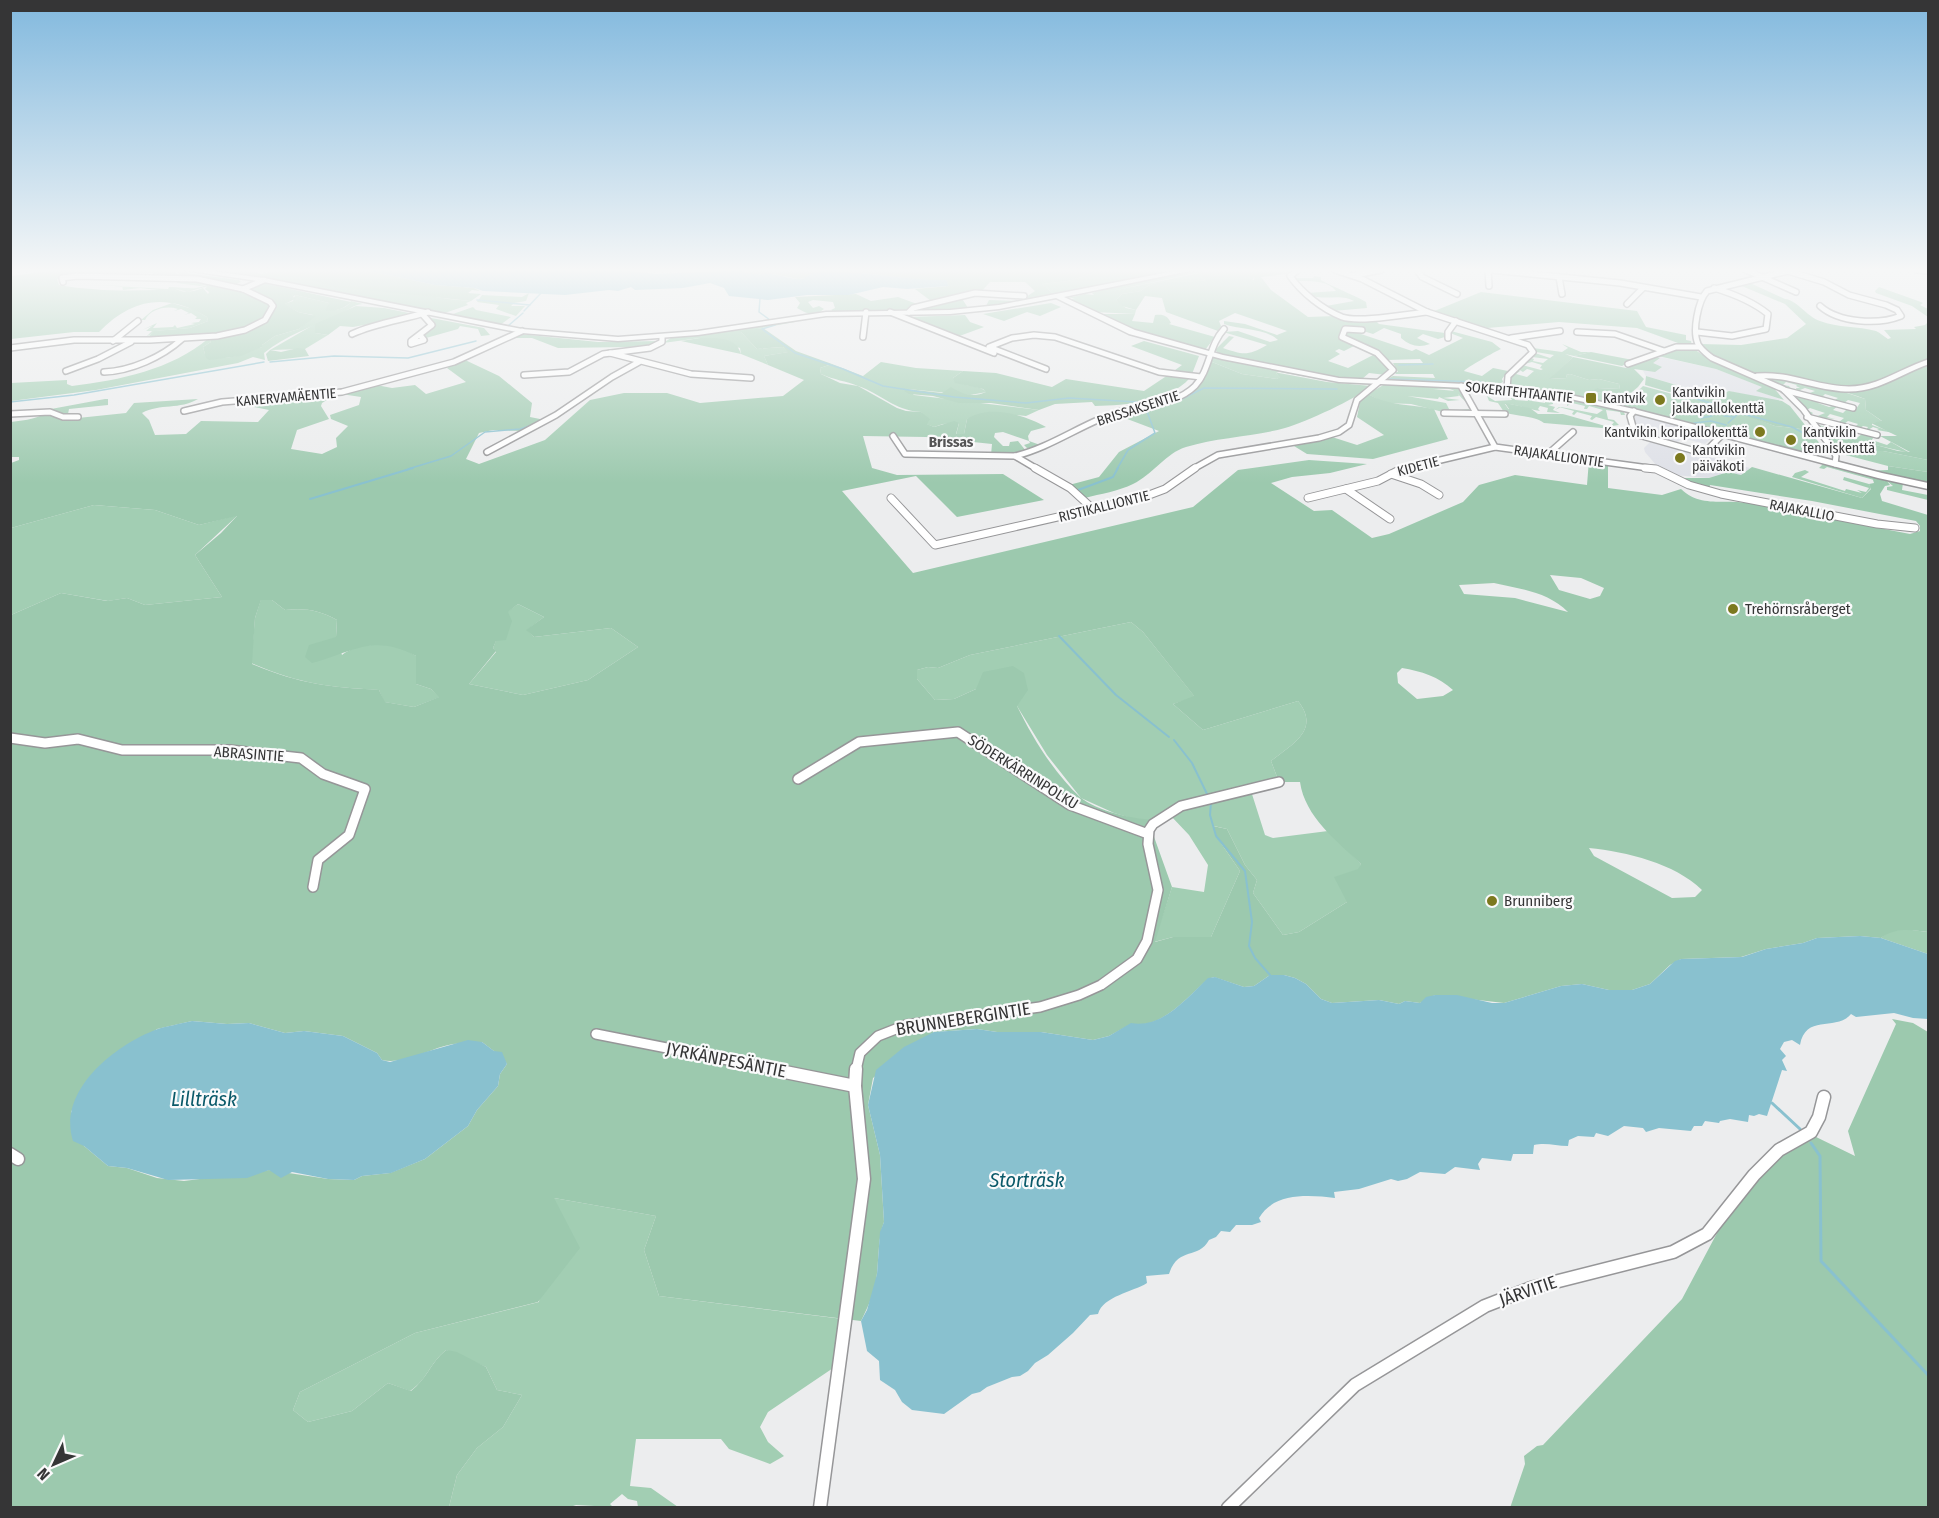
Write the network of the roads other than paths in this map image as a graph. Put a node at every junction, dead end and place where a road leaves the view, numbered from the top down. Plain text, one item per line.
1 (65, 341) edge
2 (106, 341) edge
3 (113, 341) joint
4 (147, 341) edge
5 (180, 341) edge
6 (505, 341) edge
7 (663, 341) edge
8 (964, 341) edge
9 (1004, 341) edge
10 (1068, 341) edge
11 (1163, 341) edge
12 (1216, 341) edge
13 (1346, 341) edge
14 (1518, 341) edge
15 (1635, 341) edge
16 (1699, 341) edge
17 (132, 342) junction
18 (1700, 347) junction
19 (10, 348) edge
20 (1664, 351) junction
21 (610, 352) junction
22 (1208, 354) junction
23 (639, 362) junction
24 (1929, 362) edge
25 (1028, 363) junction
26 (1628, 364) dead end
27 (1046, 369) dead end
28 (66, 371) dead end
29 (104, 372) dead end
30 (524, 375) dead end
31 (1756, 376) junction
32 (1201, 377) junction
33 (751, 378) dead end
34 (1379, 383) junction
35 (1461, 386) junction
36 (1507, 388) junction
37 (1784, 390) junction
38 (1853, 408) dead end
39 (184, 411) dead end
40 (1634, 411) junction
41 (1444, 413) dead end
42 (1476, 413) junction
43 (10, 414) edge
44 (1505, 414) dead end
45 (78, 417) dead end
46 (1807, 417) junction
47 (1573, 432) dead end
48 (1723, 434) junction
49 (1877, 435) dead end
50 (893, 436) dead end
51 (1494, 447) junction
52 (487, 452) dead end
53 (1548, 454) junction
54 (1015, 456) junction
55 (1835, 464) junction
56 (1391, 474) junction
57 (1689, 485) joint
58 (1929, 486) edge
59 (1346, 489) junction
60 (1439, 495) dead end
61 (891, 498) dead end
62 (1308, 498) dead end
63 (1093, 509) junction
64 (1390, 519) dead end
65 (1915, 528) dead end
66 (10, 738) edge
67 (798, 779) dead end
68 (1280, 782) dead end
69 (1148, 834) junction
70 (313, 887) dead end
71 (596, 1034) dead end
72 (855, 1086) junction
73 (1824, 1097) dead end
74 (820, 1508) edge
75 (1228, 1508) edge

1 - 19 street
2 - 3 street
3 - 17 street
4 - 17 street
5 - 29 street
6 - 39 street, KANERVAMÄENTIE
7 - 21 street
8 - 25 street
9 - 25 street
10 - 32 street
11 - 22 main road, SOKERITEHTAANTIE
12 - 22 street
13 - 34 street
14 - 36 street
15 - 20 street
16 - 18 street
17 - 28 street
18 - 20 street
18 - 31 street
20 - 26 street
21 - 23 street
21 - 30 street
22 - 32 street
22 - 34 main road, SOKERITEHTAANTIE
23 - 33 street
23 - 52 street
24 - 31 street
25 - 27 street
31 - 37 street
32 - 54 street, BRISSAKSENTIE
34 - 35 main road, SOKERITEHTAANTIE
34 - 63 street, RISTIKALLIONTIE
35 - 36 main road, SOKERITEHTAANTIE
35 - 42 street, RAJAKALLIONTIE
36 - 40 main road, SOKERITEHTAANTIE
37 - 38 street
37 - 46 street
40 - 48 main road, SOKERITEHTAANTIE
40 - 48 street
41 - 42 street
42 - 44 street
42 - 51 street, RAJAKALLIONTIE
43 - 45 street
46 - 49 street
46 - 55 street
47 - 53 street
48 - 55 main road, SOKERITEHTAANTIE
50 - 54 street
51 - 53 street, RAJAKALLIONTIE
51 - 56 street, KIDETIE
53 - 57 street, RAJAKALLIONTIE
54 - 63 street
55 - 58 main road, SOKERITEHTAANTIE
56 - 59 street, KIDETIE
56 - 60 street
57 - 65 street, RAJAKALLIO
59 - 62 street, KIDETIE
59 - 64 street
61 - 63 street, RISTIKALLIONTIE
66 - 70 street, ABRASINTIE
67 - 69 street, SÖDERKÄRRINPOLKU
68 - 69 street
69 - 72 street, BRUNNEBERGINTIE
71 - 72 street, JYRKÄNPESÄNTIE
72 - 74 street, BRUNNEBERGINTIE
73 - 75 street, JÄRVITIE

